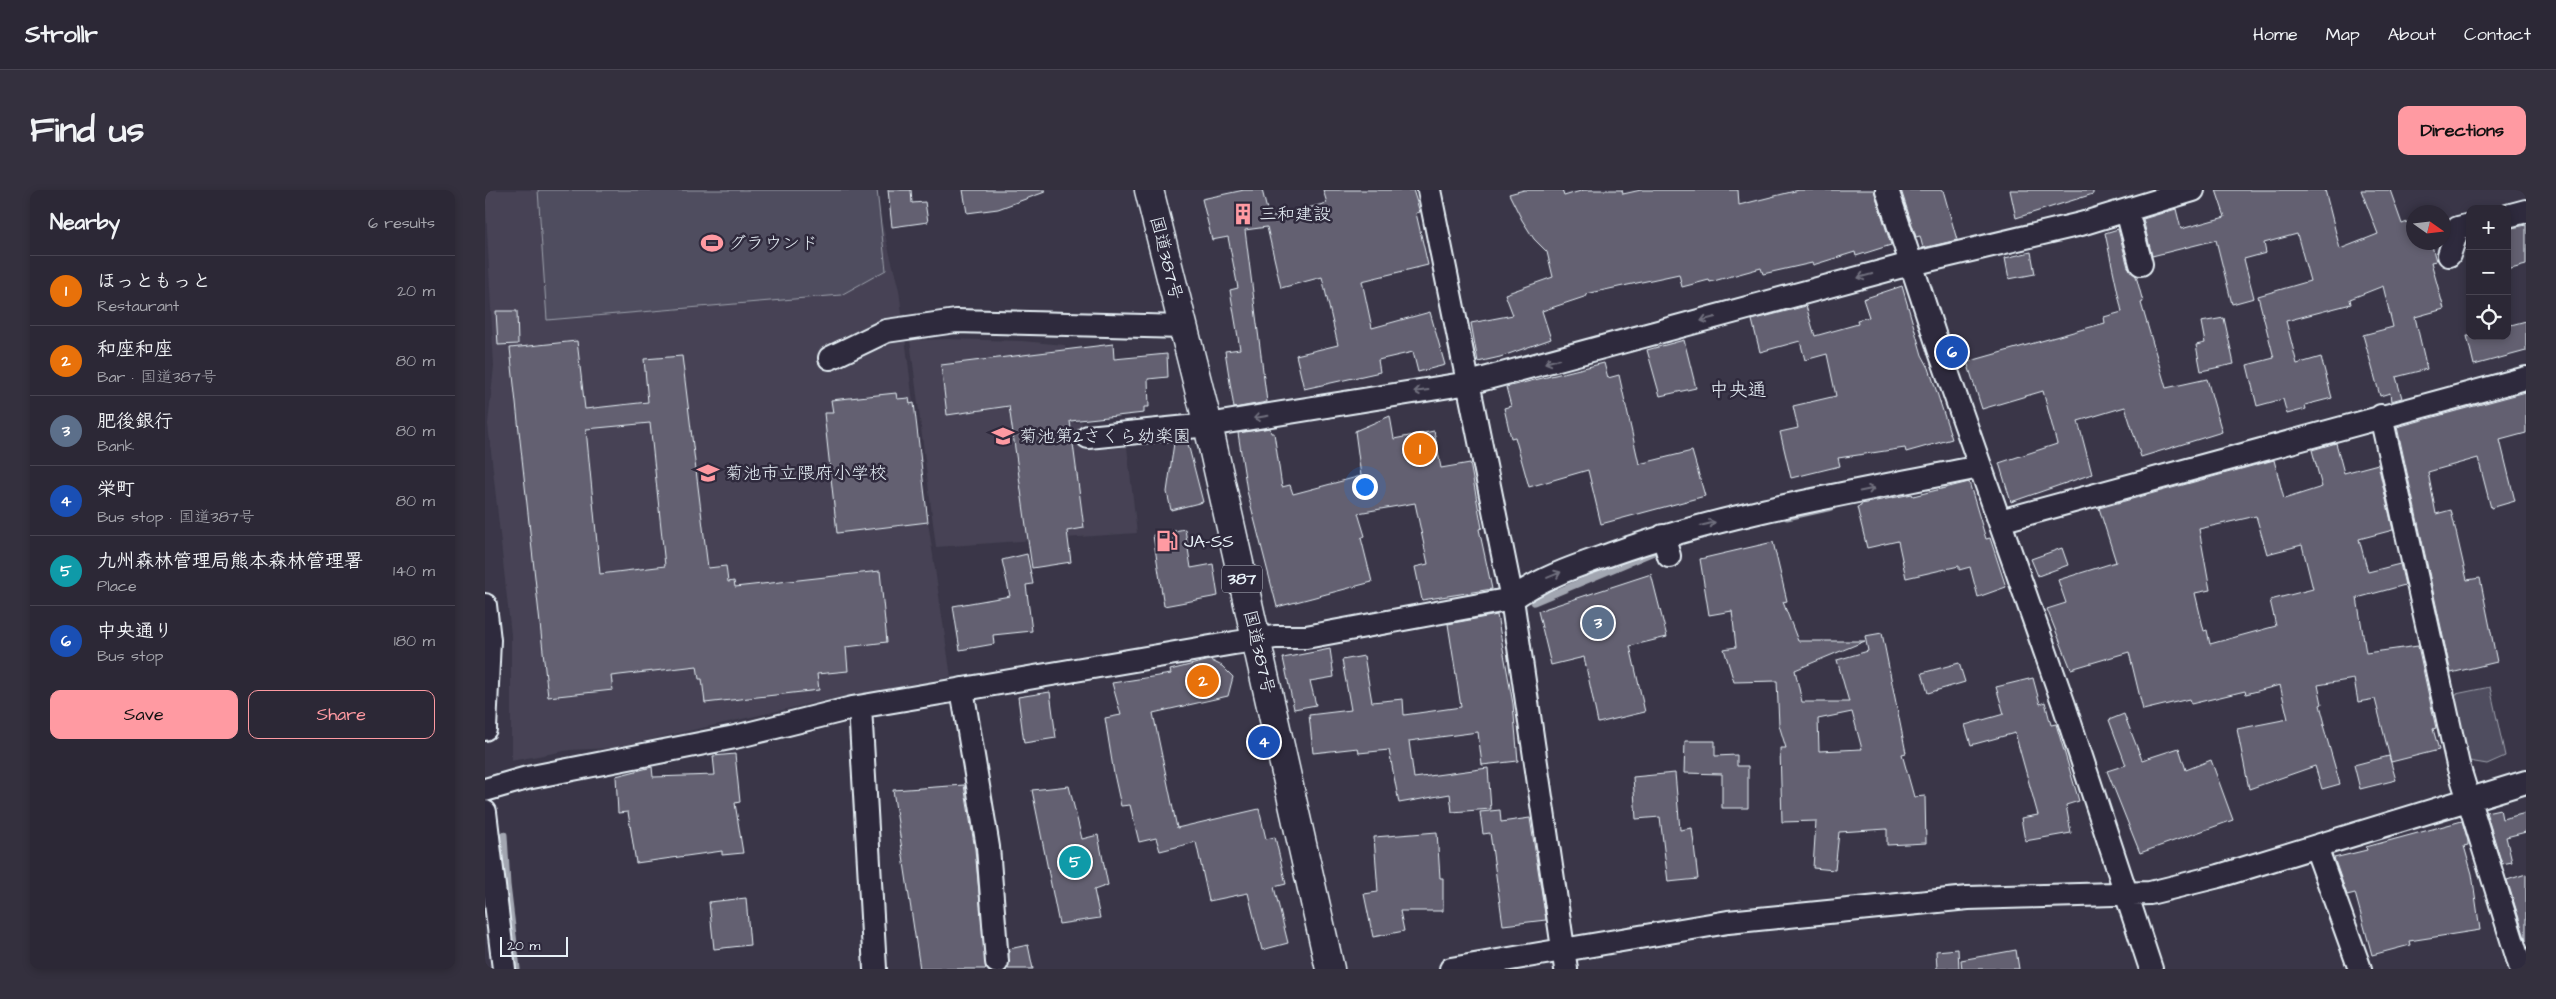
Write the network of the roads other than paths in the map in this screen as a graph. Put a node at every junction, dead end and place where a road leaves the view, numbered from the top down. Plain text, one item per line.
1 (1149, 190) edge
2 (1429, 190) edge
3 (1887, 190) edge
4 (2193, 190) edge
5 (2130, 210) junction
6 (2526, 211) edge
7 (2511, 215) edge
8 (2466, 226) edge
9 (2449, 255) dead end
10 (1913, 264) junction
11 (2141, 264) dead end
12 (1183, 327) junction
13 (830, 358) dead end
14 (2526, 378) edge
15 (1469, 383) junction
16 (2381, 416) junction
17 (1208, 425) junction
18 (1088, 437) dead end
19 (1979, 467) junction
20 (2000, 521) junction
21 (1512, 599) junction
22 (485, 605) edge
23 (1256, 641) junction
24 (962, 689) junction
25 (860, 707) junction
26 (485, 729) edge
27 (2526, 782) edge
28 (485, 790) edge
29 (2469, 801) junction
30 (485, 812) edge
31 (2316, 847) junction
32 (2124, 893) junction
33 (1565, 960) edge
34 (997, 962) dead end
35 (503, 969) edge
36 (875, 969) edge
37 (1330, 969) edge
38 (1451, 969) edge
39 (2151, 969) edge
40 (2360, 969) edge
41 (2521, 969) edge

1 - 12 highway, 国道387号 / 387
2 - 15 street
3 - 10 street
4 - 5 street
5 - 10 street
5 - 11 street
6 - 7 street
8 - 9 street
10 -> 15 street
10 - 19 street
12 - 13 street
12 - 17 highway, 国道387号 / 387
14 - 16 street
15 -> 17 street
15 - 21 street
16 - 20 street
16 - 29 street
17 - 18 street
17 - 23 highway, 国道387号 / 387
19 - 20 street
21 -> 19 street
20 - 32 street
21 - 23 street
21 - 33 street
22 - 26 street
23 - 24 street
23 - 37 highway, 国道387号 / 387
24 - 25 street
24 - 34 street
25 - 28 street
25 - 36 street
27 - 29 street
29 - 31 street
29 - 41 street
30 - 35 street
31 - 32 street
31 - 40 street
32 - 33 street
32 - 39 street
33 - 38 street

